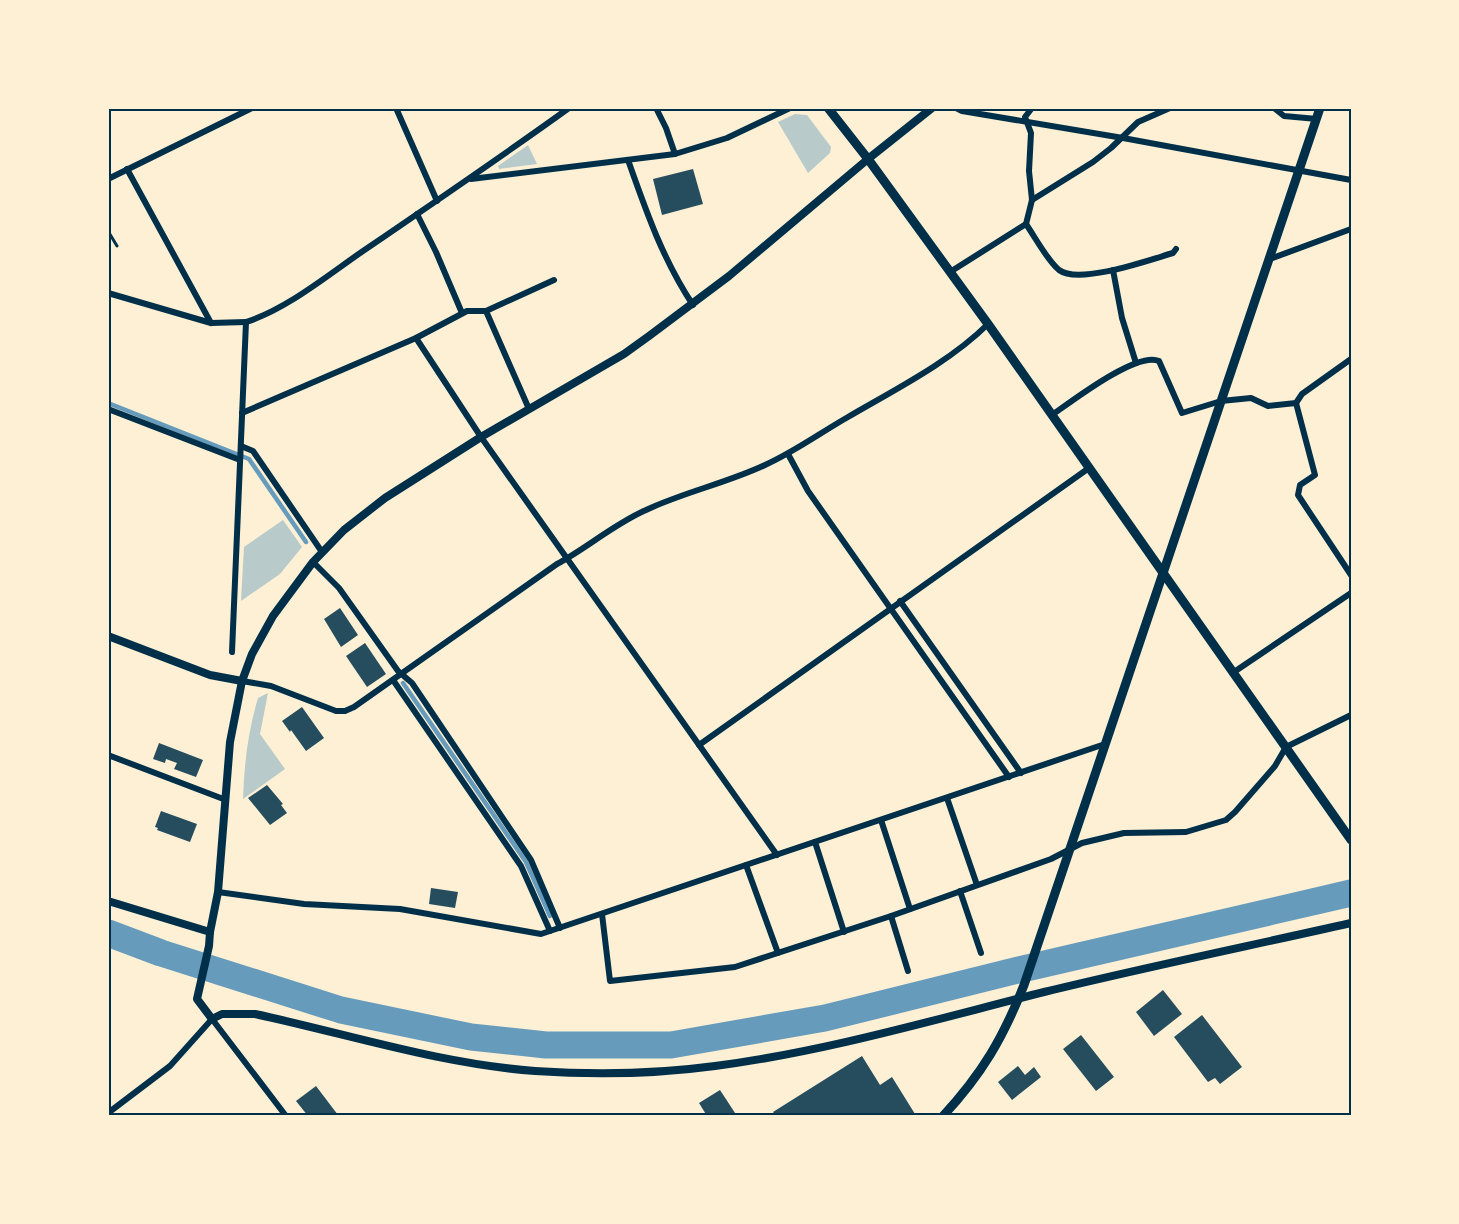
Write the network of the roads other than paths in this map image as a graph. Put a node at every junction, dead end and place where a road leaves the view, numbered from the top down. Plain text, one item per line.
1 (252, 108) edge
2 (396, 108) edge
3 (569, 108) edge
4 (656, 108) edge
5 (790, 108) edge
6 (828, 108) edge
7 (932, 108) edge
8 (956, 108) edge
9 (1032, 108) edge
10 (1170, 108) edge
11 (1274, 108) edge
12 (1320, 108) edge
13 (1317, 118) junction
14 (1029, 123) junction
15 (1122, 138) junction
16 (675, 154) junction
17 (868, 159) junction
18 (627, 160) junction
19 (127, 169) junction
20 (1300, 170) junction
21 (108, 179) edge
22 (471, 179) junction
23 (1351, 180) edge
24 (1032, 200) junction
25 (437, 201) junction
26 (417, 214) junction
27 (1026, 224) junction
28 (1351, 229) edge
29 (108, 231) edge
30 (117, 246) dead end
31 (1176, 249) dead end
32 (1270, 259) junction
33 (1113, 270) junction
34 (950, 272) junction
35 (554, 279) dead end
36 (108, 293) edge
37 (693, 305) junction
38 (486, 311) junction
39 (462, 313) junction
40 (246, 322) junction
41 (211, 323) junction
42 (988, 324) junction
43 (416, 338) junction
44 (1351, 359) edge
45 (1136, 363) junction
46 (1221, 401) junction
47 (1296, 403) junction
48 (529, 409) junction
49 (108, 410) edge
50 (242, 413) junction
51 (1052, 415) junction
52 (481, 437) junction
53 (241, 446) junction
54 (788, 454) junction
55 (240, 460) junction
56 (1089, 468) junction
57 (322, 552) junction
58 (567, 559) junction
59 (312, 562) junction
60 (1164, 573) junction
61 (1351, 575) edge
62 (1351, 593) edge
63 (900, 601) junction
64 (890, 608) junction
65 (108, 636) edge
66 (232, 652) dead end
67 (1233, 672) junction
68 (403, 673) junction
69 (393, 680) junction
70 (242, 681) junction
71 (1351, 715) edge
72 (1105, 744) junction
73 (699, 745) junction
74 (1286, 747) junction
75 (108, 754) edge
76 (1021, 773) junction
77 (1009, 777) junction
78 (947, 798) junction
79 (226, 800) junction
80 (881, 820) junction
81 (1351, 839) edge
82 (815, 842) junction
83 (1070, 849) junction
84 (777, 855) junction
85 (746, 865) junction
86 (977, 885) junction
87 (960, 891) junction
88 (218, 892) junction
89 (108, 901) edge
90 (910, 909) junction
91 (602, 914) junction
92 (891, 916) junction
93 (1351, 922) edge
94 (560, 928) junction
95 (550, 931) junction
96 (210, 932) junction
97 (844, 932) junction
98 (778, 953) junction
99 (981, 953) dead end
100 (908, 971) dead end
101 (1018, 999) junction
102 (212, 1019) junction
103 (108, 1113) edge
104 (286, 1116) edge
105 (943, 1116) edge

1 - 19 street
2 - 25 street
3 - 22 street
4 - 16 street
5 - 16 street
6 - 17 main road
7 - 17 street
8 - 14 street
9 - 14 street
10 - 15 street
11 - 13 street
12 - 13 main road
13 - 20 main road
14 - 15 street
14 - 24 street
15 - 20 street
15 - 24 street
16 - 18 street
17 - 34 main road
17 - 37 street
18 - 22 street
18 - 37 street
19 - 21 street
19 - 41 street
20 - 23 street
20 - 32 main road
22 - 25 street
24 - 27 street
25 - 26 street
26 - 39 street
26 - 40 street
27 - 33 street
27 - 34 street
28 - 32 street
29 - 30 lane
31 - 33 street
32 - 46 main road
33 - 45 street
34 - 42 main road
35 - 38 street
36 - 41 street
37 - 48 street
38 - 39 street
38 - 48 street
39 - 43 street
40 - 41 street
40 - 50 street
42 - 51 main road
42 - 54 street
43 - 50 street
43 - 52 street
44 - 47 street
45 - 46 street
45 - 51 street
46 - 47 street
46 - 60 main road
47 - 61 street
48 - 52 street
49 - 55 street
50 - 53 street
51 - 56 main road
52 - 57 street
52 - 58 street
53 - 55 street
53 - 57 street
54 - 58 street
54 - 64 street
55 - 66 street
56 - 60 main road
56 - 63 street
57 - 59 street
58 - 68 street
58 - 73 street
59 - 68 street
59 - 70 street
60 - 67 main road
60 - 72 main road
62 - 67 street
63 - 64 street
63 - 76 street
64 - 73 street
64 - 77 street
65 - 70 street
67 - 74 main road
68 - 69 street
68 - 94 street
69 - 70 street
69 - 95 street
70 - 79 street
71 - 74 street
72 - 76 street
72 - 83 main road
73 - 84 street
74 - 81 main road
74 - 83 street
75 - 79 street
76 - 77 street
77 - 78 street
78 - 80 street
78 - 86 street
79 - 88 street
80 - 82 street
80 - 90 street
82 - 84 street
82 - 97 street
83 - 86 street
83 - 101 main road
84 - 85 street
85 - 91 street
85 - 98 street
86 - 87 street
87 - 90 street
87 - 99 street
88 - 95 street
88 - 96 street
89 - 96 street
90 - 92 street
91 - 94 street
91 - 98 street
92 - 97 street
92 - 100 street
93 - 101 street
94 - 95 street
96 - 102 street
97 - 98 street
101 - 102 street
101 - 105 main road
102 - 103 street
102 - 104 street

